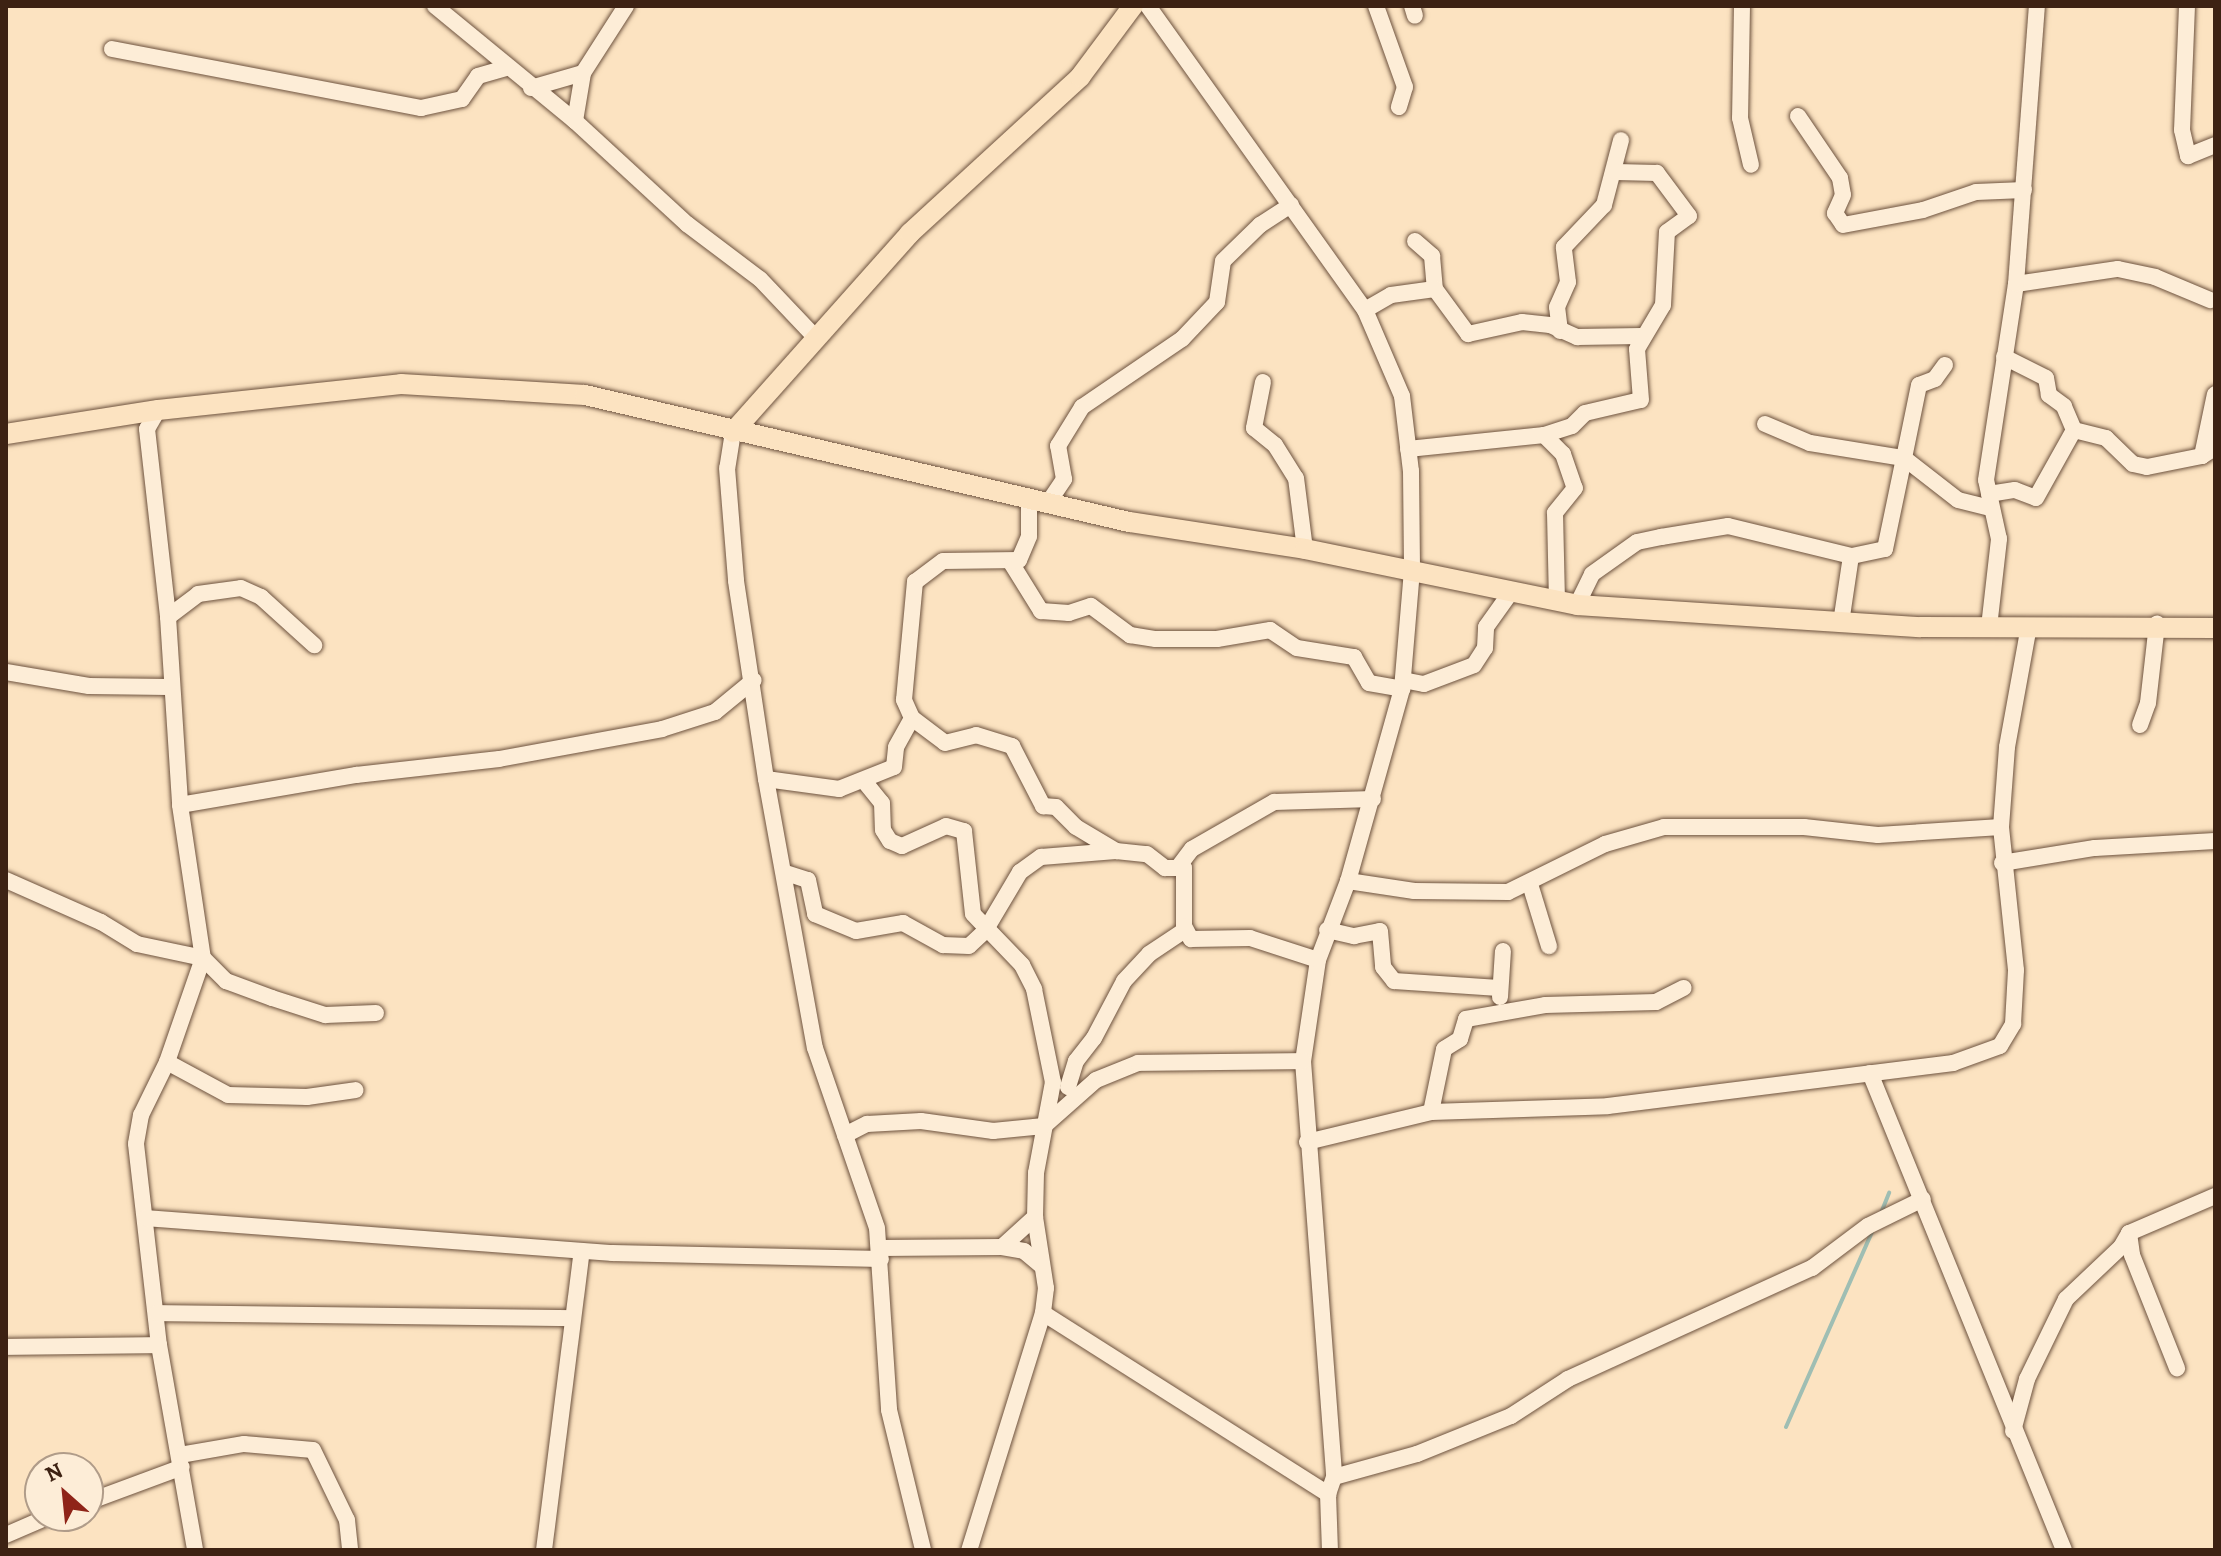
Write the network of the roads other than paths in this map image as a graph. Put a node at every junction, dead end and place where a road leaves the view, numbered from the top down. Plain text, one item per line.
1 (435, 6) edge
2 (626, 6) edge
3 (1133, 6) edge
4 (1148, 6) edge
5 (1376, 6) edge
6 (1742, 6) edge
7 (2037, 6) edge
8 (2187, 6) edge
9 (112, 49) dead end
10 (506, 68) junction
11 (583, 73) junction
12 (531, 88) junction
13 (1399, 107) dead end
14 (1798, 116) dead end
15 (575, 121) junction
16 (1621, 140) dead end
17 (2215, 145) edge
18 (1751, 165) dead end
19 (1616, 172) junction
20 (2024, 190) junction
21 (1291, 205) junction
22 (1415, 241) dead end
23 (2016, 284) junction
24 (1435, 289) junction
25 (2210, 300) dead end
26 (1365, 310) junction
27 (1560, 331) junction
28 (1641, 336) junction
29 (816, 338) junction
30 (2004, 357) junction
31 (1945, 365) dead end
32 (1263, 382) dead end
33 (2215, 394) edge
34 (158, 410) junction
35 (1765, 424) dead end
36 (2074, 430) junction
37 (733, 432) junction
38 (6, 434) edge
39 (1544, 435) junction
40 (1408, 449) junction
41 (2208, 452) edge
42 (1904, 458) junction
43 (1038, 501) junction
44 (1989, 501) junction
45 (1305, 549) junction
46 (1851, 556) junction
47 (1010, 561) junction
48 (1412, 570) junction
49 (1511, 592) junction
50 (1567, 603) junction
51 (168, 617) junction
52 (1841, 623) junction
53 (2157, 624) junction
54 (2029, 626) junction
55 (1989, 627) junction
56 (2215, 628) edge
57 (314, 645) dead end
58 (6, 672) edge
59 (754, 680) junction
60 (1402, 685) junction
61 (168, 687) junction
62 (912, 718) junction
63 (2140, 725) dead end
64 (766, 779) junction
65 (864, 781) junction
66 (1373, 799) junction
67 (180, 805) junction
68 (2001, 827) junction
69 (2215, 841) edge
70 (1116, 851) junction
71 (2002, 863) junction
72 (1179, 866) junction
73 (786, 873) junction
74 (6, 880) edge
75 (1348, 881) junction
76 (1530, 884) junction
77 (1185, 930) junction
78 (1327, 930) junction
79 (985, 931) junction
80 (1549, 946) dead end
81 (1503, 951) dead end
82 (203, 958) junction
83 (1318, 960) junction
84 (1499, 988) junction
85 (1684, 988) dead end
86 (1501, 1012) junction
87 (376, 1013) dead end
88 (1303, 1061) junction
89 (167, 1062) junction
90 (1870, 1073) junction
91 (1067, 1088) junction
92 (356, 1090) dead end
93 (1431, 1112) junction
94 (1044, 1126) junction
95 (845, 1135) junction
96 (1307, 1142) junction
97 (2215, 1196) edge
98 (1923, 1199) junction
99 (1035, 1217) junction
100 (146, 1218) junction
101 (2129, 1233) junction
102 (1002, 1247) junction
103 (582, 1251) junction
104 (881, 1254) junction
105 (1042, 1266) junction
106 (157, 1313) junction
107 (1043, 1313) junction
108 (571, 1318) junction
109 (159, 1345) junction
110 (6, 1347) edge
111 (2177, 1368) dead end
112 (2013, 1431) junction
113 (181, 1461) junction
114 (1334, 1477) junction
115 (1328, 1494) junction
116 (104, 1495) edge
117 (195, 1550) edge
118 (350, 1550) edge
119 (544, 1550) edge
120 (923, 1550) edge
121 (969, 1550) edge
122 (1330, 1550) edge
123 (2064, 1550) edge

1 - 10 street
2 - 11 street
3 - 29 main road
4 - 21 street
5 - 13 street
6 - 18 street
7 - 20 street
8 - 17 street
9 - 10 street
10 - 12 street
11 - 12 street
11 - 15 street
12 - 15 street
14 - 20 street
15 - 29 street
16 - 19 street
19 - 27 street
19 - 28 street
20 - 23 street
21 - 26 street
21 - 43 street
22 - 24 street
23 - 25 street
23 - 30 street
24 - 26 street
24 - 27 street
26 - 40 street
27 - 28 street
28 - 39 street
29 - 37 main road
30 - 36 street
30 - 44 street
31 - 42 street
32 - 45 street
33 - 41 street
34 - 37 main road
34 - 38 main road
34 - 51 street
35 - 42 street
36 - 41 street
36 - 44 street
37 - 43 main road
37 - 59 street
39 - 40 street
39 - 50 street
40 - 48 street
42 - 44 street
42 - 46 street
43 - 45 main road
43 - 47 street
44 - 55 street
45 - 48 main road
46 - 50 street
46 - 52 street
47 - 60 street
47 - 62 street
48 - 49 main road
48 - 60 street
49 - 50 main road
49 - 60 street
50 - 52 main road
51 - 57 street
51 - 61 street
52 - 55 main road
53 - 54 main road
53 - 56 main road
53 - 63 street
54 - 55 main road
54 - 68 street
58 - 61 street
59 - 64 street
59 - 67 street
60 - 66 street
61 - 67 street
62 - 65 street
62 - 70 street
64 - 65 street
64 - 73 street
65 - 79 street
66 - 72 street
66 - 75 street
67 - 82 street
68 - 71 street
68 - 76 street
69 - 71 street
70 - 72 street
70 - 79 street
71 - 90 street
72 - 77 street
73 - 79 street
73 - 95 street
74 - 82 street
75 - 76 street
75 - 78 street
76 - 80 street
77 - 83 street
77 - 91 street
78 - 83 street
78 - 84 street
79 - 91 street
81 - 84 street
82 - 87 street
82 - 89 street
83 - 88 street
84 - 86 street
85 - 86 street
86 - 93 street
88 - 91 street
88 - 96 street
89 - 92 street
89 - 100 street
90 - 93 street
90 - 98 street
91 - 94 street
91 - 94 street
93 - 96 street
94 - 95 street
94 - 99 street
95 - 104 street
96 - 114 street
97 - 101 street
98 - 112 street
98 - 114 street
99 - 102 street
99 - 105 street
100 - 103 street
100 - 106 street
101 - 111 street
101 - 112 street
102 - 104 street
102 - 105 street
103 - 104 street
103 - 108 street
104 - 120 street
105 - 107 street
106 - 108 street
106 - 109 street
107 - 115 street
107 - 121 street
108 - 119 street
109 - 110 street
109 - 113 street
112 - 123 street
113 - 116 street
113 - 117 street
113 - 118 street
114 - 115 street
115 - 122 street

